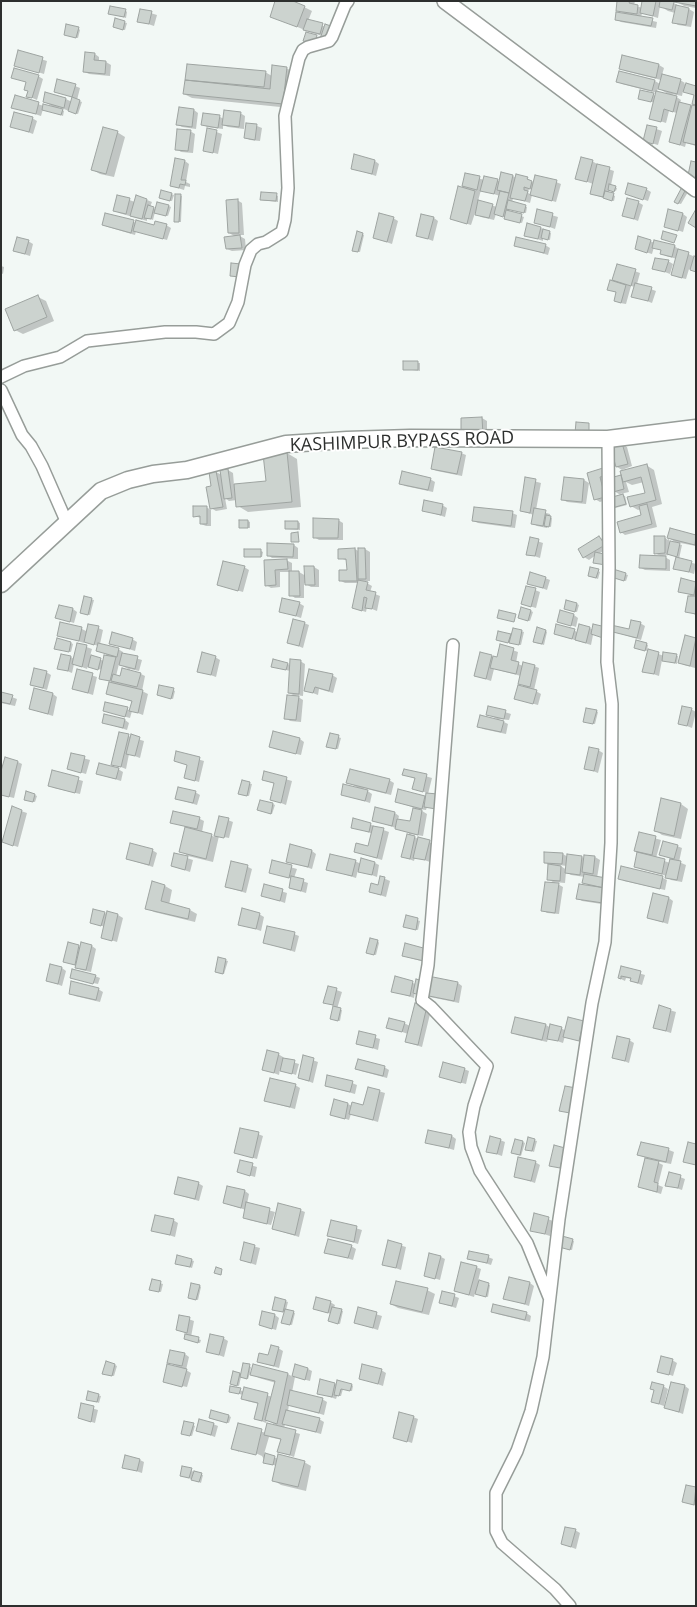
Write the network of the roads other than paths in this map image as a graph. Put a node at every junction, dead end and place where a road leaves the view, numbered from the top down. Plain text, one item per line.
1 (348, 1) edge
2 (446, 1) edge
3 (696, 189) edge
4 (1, 377) edge
5 (1, 390) edge
6 (696, 428) edge
7 (608, 439) junction
8 (66, 523) junction
9 (1, 584) edge
10 (453, 645) dead end
11 (550, 1298) junction
12 (570, 1606) edge

1 - 4 street
2 - 3 street
5 - 8 street
6 - 7 main road, KASHIMPUR BYPASS ROAD
7 - 8 main road, KASHIMPUR BYPASS ROAD
7 - 11 street
8 - 9 main road, KASHIMPUR BYPASS ROAD
10 - 11 street
11 - 12 street

